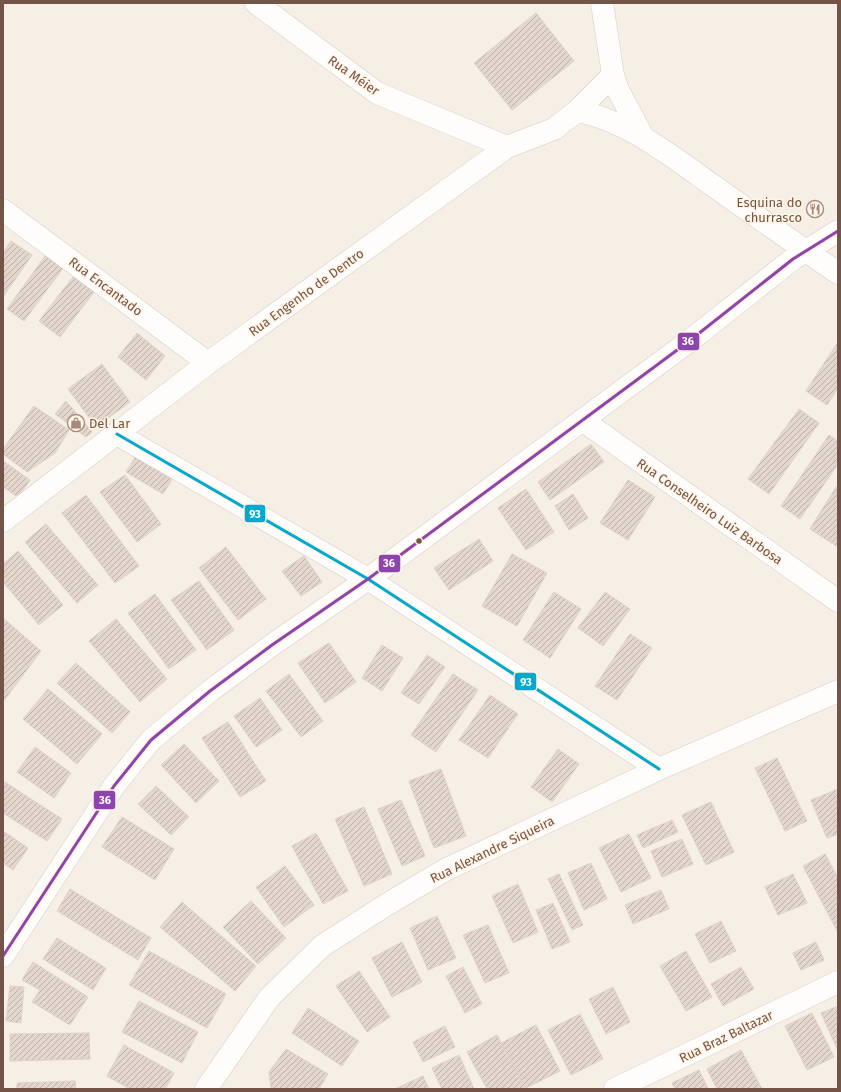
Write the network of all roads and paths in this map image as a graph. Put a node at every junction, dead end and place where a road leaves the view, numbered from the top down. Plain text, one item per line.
1 (256, 3) edge
2 (602, 3) edge
3 (613, 75) junction
4 (577, 111) junction
5 (643, 137) junction
6 (507, 147) junction
7 (3, 210) edge
8 (838, 231) edge
9 (805, 251) junction
10 (838, 273) edge
11 (208, 363) junction
12 (582, 420) junction
13 (117, 434) junction
14 (3, 521) edge
15 (368, 579) junction
16 (838, 601) edge
17 (838, 692) edge
18 (659, 769) junction
19 (3, 956) edge
20 (838, 982) edge
21 (216, 1083) edge
22 (615, 1089) edge

1 - 6 street, Rua Méier
2 - 3 street
3 - 4 street, Rua Engenho de Dentro
3 - 5 street
4 - 5 street
4 - 6 street, Rua Engenho de Dentro
5 - 9 street
6 - 11 street, Rua Engenho de Dentro
7 - 11 street, Rua Encantado
8 - 9 street
9 - 10 street
9 - 12 street
11 - 13 street, Rua Engenho de Dentro
12 - 15 street
12 - 16 street, Rua Conselheiro Luiz Barbosa
13 - 14 street, Rua Engenho de Dentro
13 - 15 street
15 - 18 street
15 - 19 street
17 - 18 street, Rua Alexandre Siqueira
18 - 21 street, Rua Alexandre Siqueira
20 - 22 street, Rua Braz Baltazar

